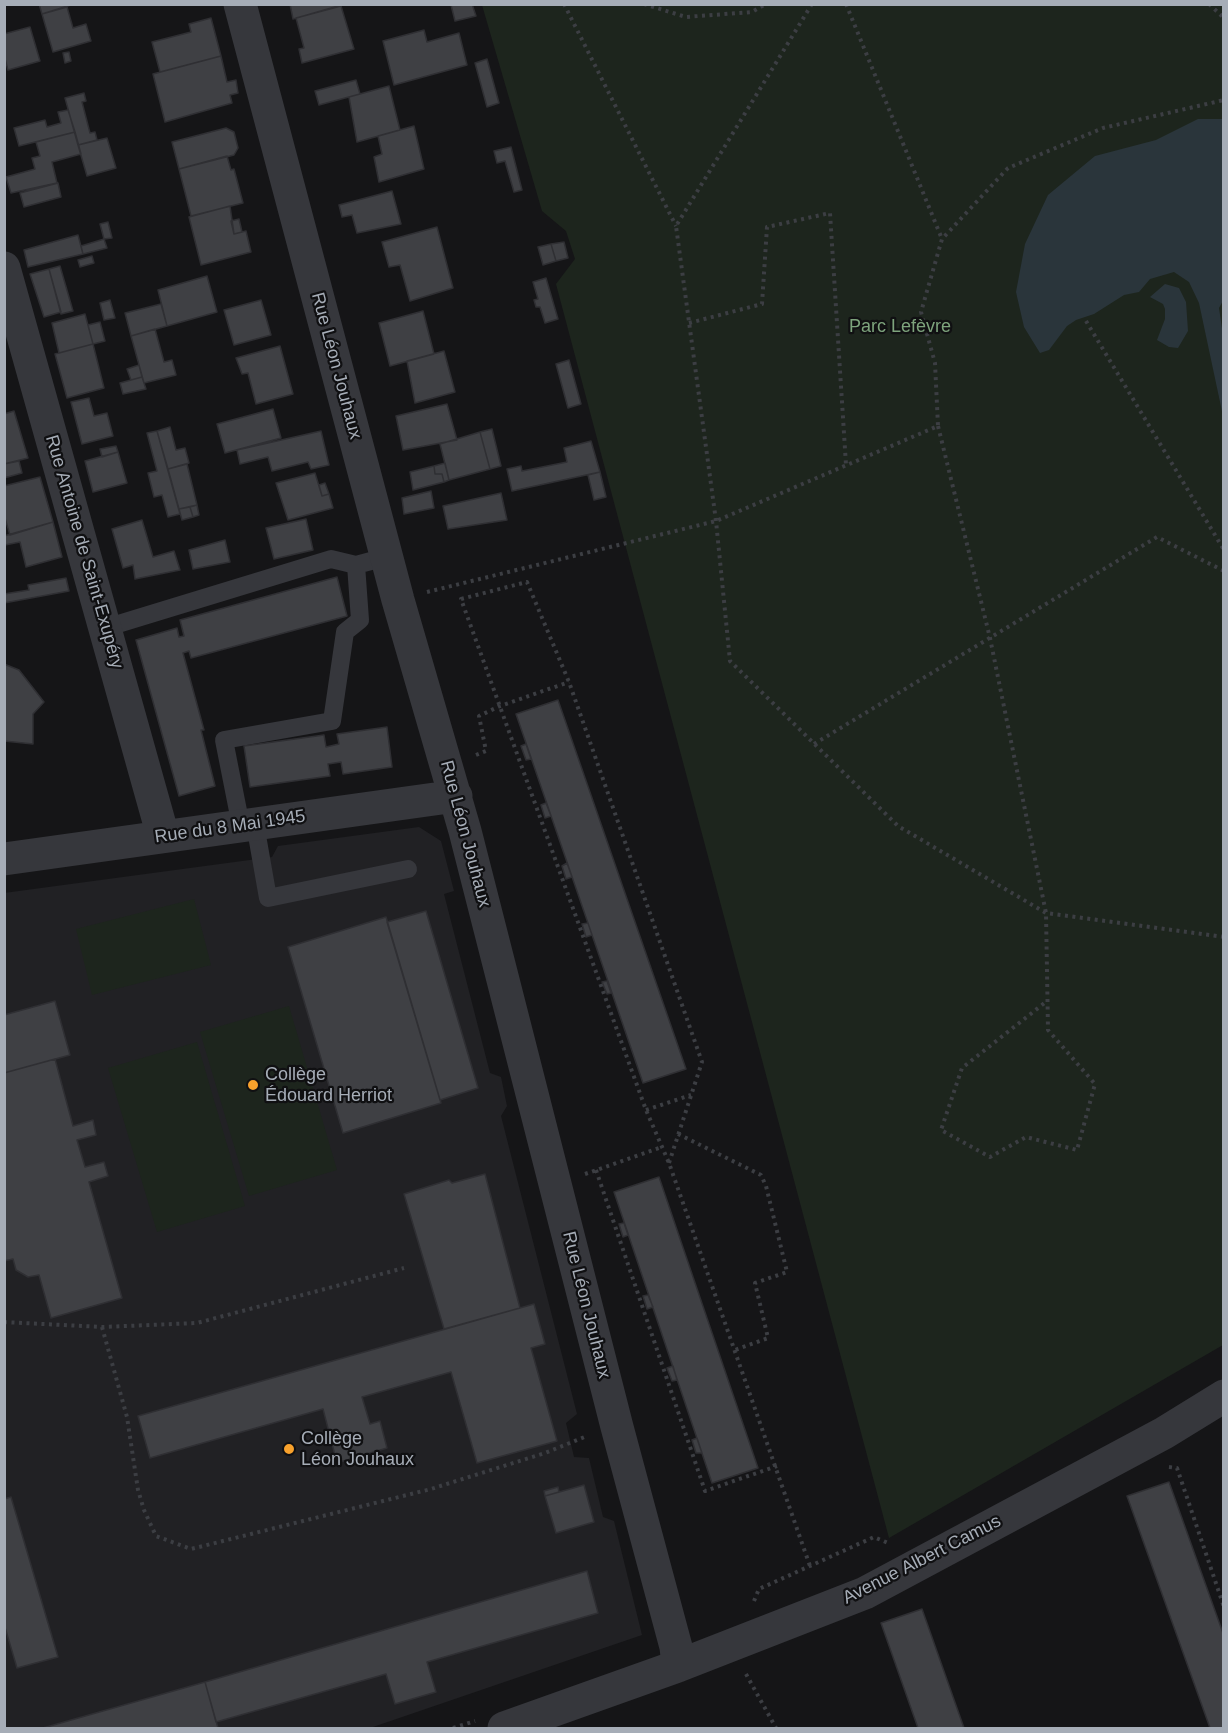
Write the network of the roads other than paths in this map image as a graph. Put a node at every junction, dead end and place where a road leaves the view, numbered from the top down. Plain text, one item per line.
1 (240, 4) edge
2 (4, 268) edge
3 (387, 557) junction
4 (356, 565) junction
5 (105, 628) junction
6 (451, 782) junction
7 (248, 825) junction
8 (163, 836) junction
9 (4, 859) edge
10 (408, 869) dead end
11 (1224, 1396) edge
12 (678, 1666) junction
13 (495, 1723) edge

1 - 3 street, Rue Léon Jouhaux
2 - 5 street, Rue Antoine de Saint-Exupéry
3 - 4 lane
3 - 6 street, Rue Léon Jouhaux
4 - 5 lane
4 - 7 lane
5 - 8 street, Rue Antoine de Saint-Exupéry
6 - 7 street, Rue du 8 Mai 1945
6 - 12 street, Rue Léon Jouhaux
7 - 8 street, Rue du 8 Mai 1945
7 - 10 lane
8 - 9 street, Rue du 8 Mai 1945
11 - 12 street, Avenue Albert Camus
12 - 13 street, Avenue Albert Camus

